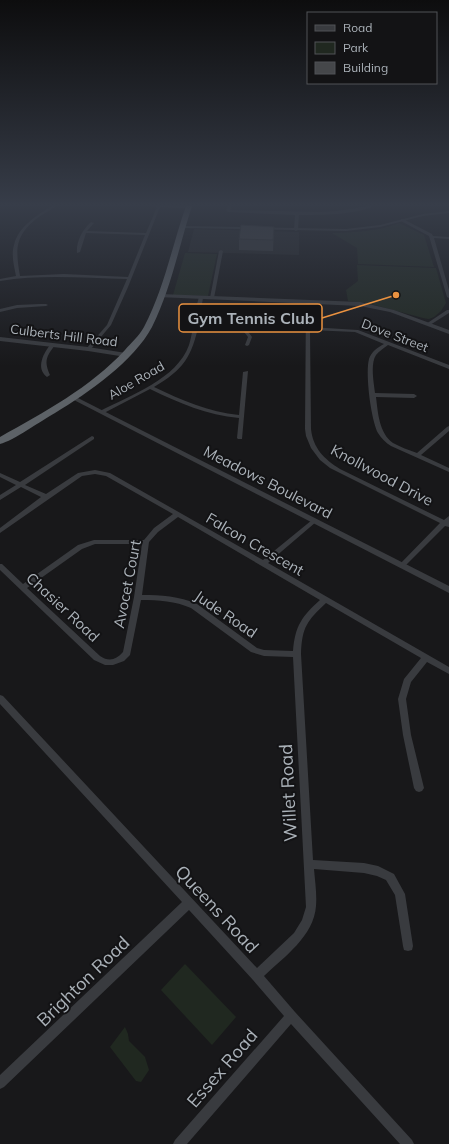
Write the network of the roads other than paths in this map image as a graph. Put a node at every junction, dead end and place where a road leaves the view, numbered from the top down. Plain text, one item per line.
1 (16, 259) edge
2 (137, 259) edge
3 (172, 259) edge
4 (219, 259) edge
5 (438, 259) edge
6 (18, 276) junction
7 (129, 278) junction
8 (0, 280) edge
9 (160, 296) junction
10 (449, 297) edge
11 (201, 298) junction
12 (212, 298) junction
13 (308, 301) junction
14 (46, 305) dead end
15 (0, 311) edge
16 (449, 311) edge
17 (196, 322) junction
18 (428, 324) junction
19 (308, 328) junction
20 (449, 332) edge
21 (0, 339) edge
22 (388, 343) junction
23 (53, 345) junction
24 (247, 345) dead end
25 (88, 349) junction
26 (126, 355) junction
27 (449, 367) edge
28 (246, 372) dead end
29 (47, 375) dead end
30 (149, 387) junction
31 (374, 395) junction
32 (414, 396) dead end
33 (74, 398) junction
34 (102, 412) junction
35 (242, 417) junction
36 (449, 428) edge
37 (92, 438) dead end
38 (240, 438) dead end
39 (0, 442) edge
40 (417, 456) junction
41 (449, 470) edge
42 (0, 475) edge
43 (21, 485) junction
44 (46, 497) junction
45 (0, 498) edge
46 (178, 514) junction
47 (314, 521) junction
48 (447, 522) edge
49 (0, 531) edge
50 (146, 542) junction
51 (264, 564) junction
52 (0, 566) edge
53 (402, 566) junction
54 (22, 588) junction
55 (449, 590) edge
56 (138, 598) junction
57 (326, 599) junction
58 (297, 654) junction
59 (426, 657) junction
60 (111, 663) joint
61 (449, 671) edge
62 (0, 698) edge
63 (419, 788) dead end
64 (308, 864) junction
65 (189, 903) junction
66 (408, 946) dead end
67 (257, 976) junction
68 (291, 1016) junction
69 (0, 1083) edge
70 (179, 1144) edge
71 (408, 1144) edge

1 - 6 street
2 - 7 street
3 - 9 highway
4 - 12 street
5 - 10 street
6 - 7 street
6 - 8 street
7 - 25 street
9 - 11 street
9 - 26 highway
11 - 12 street
11 - 17 street, Aloe Road
12 - 13 street
13 - 18 street
13 - 19 street, Knollwood Drive
14 - 15 street
16 - 18 street
17 - 24 street
17 - 30 street, Aloe Road
18 - 20 street
19 - 22 street, Dove Street
19 - 48 street, Knollwood Drive
21 - 23 street, Culberts Hill Road
22 - 27 street, Dove Street
22 - 31 street
23 - 25 street, Culberts Hill Road
23 - 29 street
25 - 26 street, Culberts Hill Road
26 - 33 highway
28 - 35 street
30 - 34 street, Aloe Road
30 - 35 street
31 - 32 street
31 - 40 street
33 - 34 street, Meadows Boulevard
33 - 39 highway
34 - 47 street, Meadows Boulevard
35 - 38 street
36 - 40 street
37 - 43 street
40 - 41 street
42 - 43 street
43 - 44 street
43 - 45 street
44 - 46 street, Falcon Crescent
44 - 49 street
46 - 50 street, Avocet Court
46 - 51 street, Falcon Crescent
47 - 51 street
47 - 53 street, Meadows Boulevard
48 - 53 street
50 - 54 street
50 - 56 street, Avocet Court
51 - 57 street, Falcon Crescent
52 - 54 street, Chasier Road
53 - 55 street, Meadows Boulevard
54 - 60 street, Chasier Road
56 - 58 street, Jude Road
56 - 60 street, Avocet Court
57 - 58 street, Willet Road
57 - 59 street, Falcon Crescent
58 - 64 street, Willet Road
59 - 61 street, Falcon Crescent
59 - 63 street
62 - 65 street, Queens Road
64 - 66 street
64 - 67 street, Willet Road
65 - 67 street, Queens Road
65 - 69 street, Brighton Road
67 - 68 street, Queens Road
68 - 70 street, Essex Road
68 - 71 street, Queens Road

